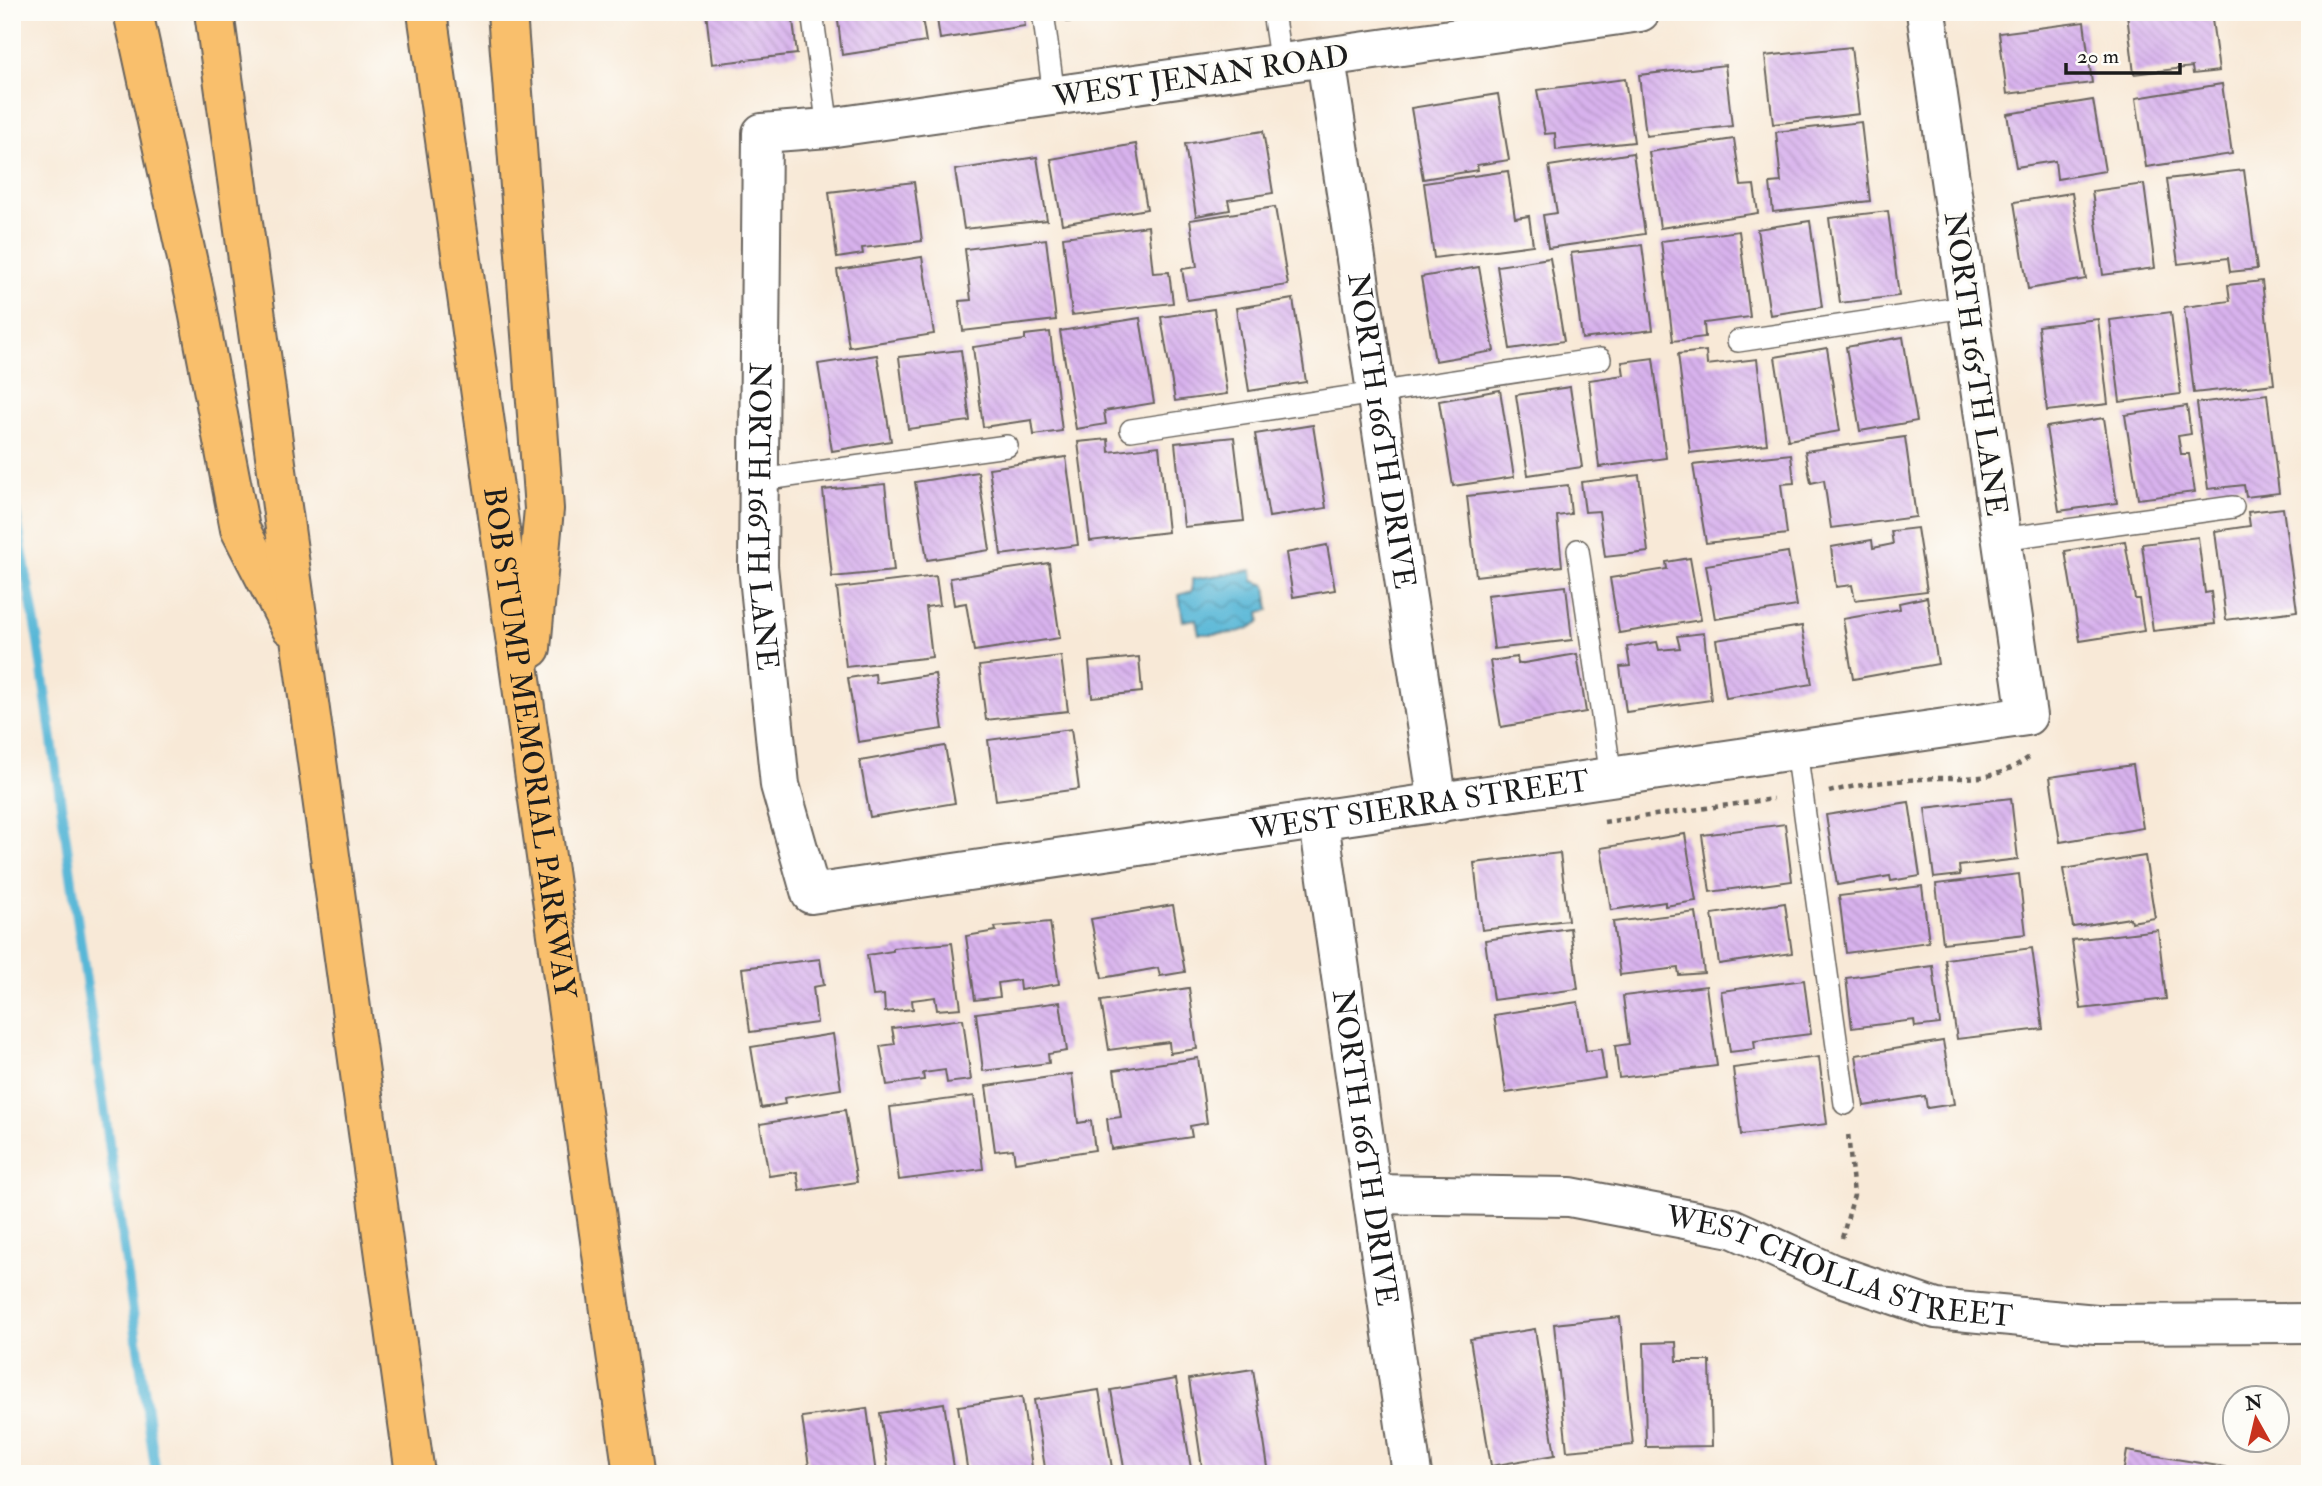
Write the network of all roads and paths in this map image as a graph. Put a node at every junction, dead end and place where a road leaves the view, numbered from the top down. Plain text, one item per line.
1 (133, 12) edge
2 (214, 12) edge
3 (427, 12) edge
4 (507, 12) edge
5 (812, 12) edge
6 (1043, 12) edge
7 (1273, 12) edge
8 (1640, 12) edge
9 (1926, 12) edge
10 (1326, 59) junction
11 (1281, 65) junction
12 (1054, 96) junction
13 (828, 128) junction
14 (762, 133) joint
15 (1966, 307) junction
16 (1738, 341) dead end
17 (1600, 359) dead end
18 (1375, 393) junction
19 (1131, 430) dead end
20 (1007, 446) dead end
21 (760, 480) junction
22 (2233, 507) dead end
23 (2001, 539) junction
24 (1578, 550) dead end
25 (303, 649) junction
26 (526, 703) junction
27 (2027, 716) joint
28 (1796, 750) junction
29 (2034, 753) dead end
30 (1611, 777) junction
31 (1803, 800) junction
32 (1438, 804) junction
33 (1320, 822) junction
34 (1604, 822) dead end
35 (811, 894) joint
36 (1846, 1104) joint
37 (1372, 1194) junction
38 (1833, 1274) junction
39 (2310, 1323) edge
40 (415, 1474) edge
41 (633, 1474) edge
42 (1412, 1474) edge

1 - 25 highway
2 - 25 highway
3 - 26 highway, BOB STUMP MEMORIAL PARKWAY
4 - 26 highway
5 - 13 lane
6 - 12 lane
7 - 11 lane
8 - 10 street, WEST JENAN ROAD
9 - 15 street, NORTH 165TH LANE
10 - 11 street, WEST JENAN ROAD
10 - 18 street, NORTH 166TH DRIVE
11 - 12 street, WEST JENAN ROAD
12 - 13 street, WEST JENAN ROAD
13 - 14 street, WEST JENAN ROAD
14 - 21 street, NORTH 166TH LANE
15 - 16 lane
15 - 23 street, NORTH 165TH LANE
17 - 18 lane
18 - 19 lane
18 - 32 street, NORTH 166TH DRIVE
20 - 21 lane
21 - 35 street, NORTH 166TH LANE
22 - 23 lane
23 - 27 street, NORTH 165TH LANE
24 - 30 lane
25 - 40 highway
26 - 41 highway, BOB STUMP MEMORIAL PARKWAY
27 - 28 street, WEST SIERRA STREET
28 - 30 street, WEST SIERRA STREET
28 - 31 lane
29 - 31 path
30 - 32 street, WEST SIERRA STREET
31 - 34 path
31 - 36 lane
32 - 33 street, WEST SIERRA STREET
33 - 35 street, WEST SIERRA STREET
33 - 37 street, NORTH 166TH DRIVE
36 - 38 path
37 - 38 street, WEST CHOLLA STREET
37 - 42 street, NORTH 166TH DRIVE
38 - 39 street, WEST CHOLLA STREET

